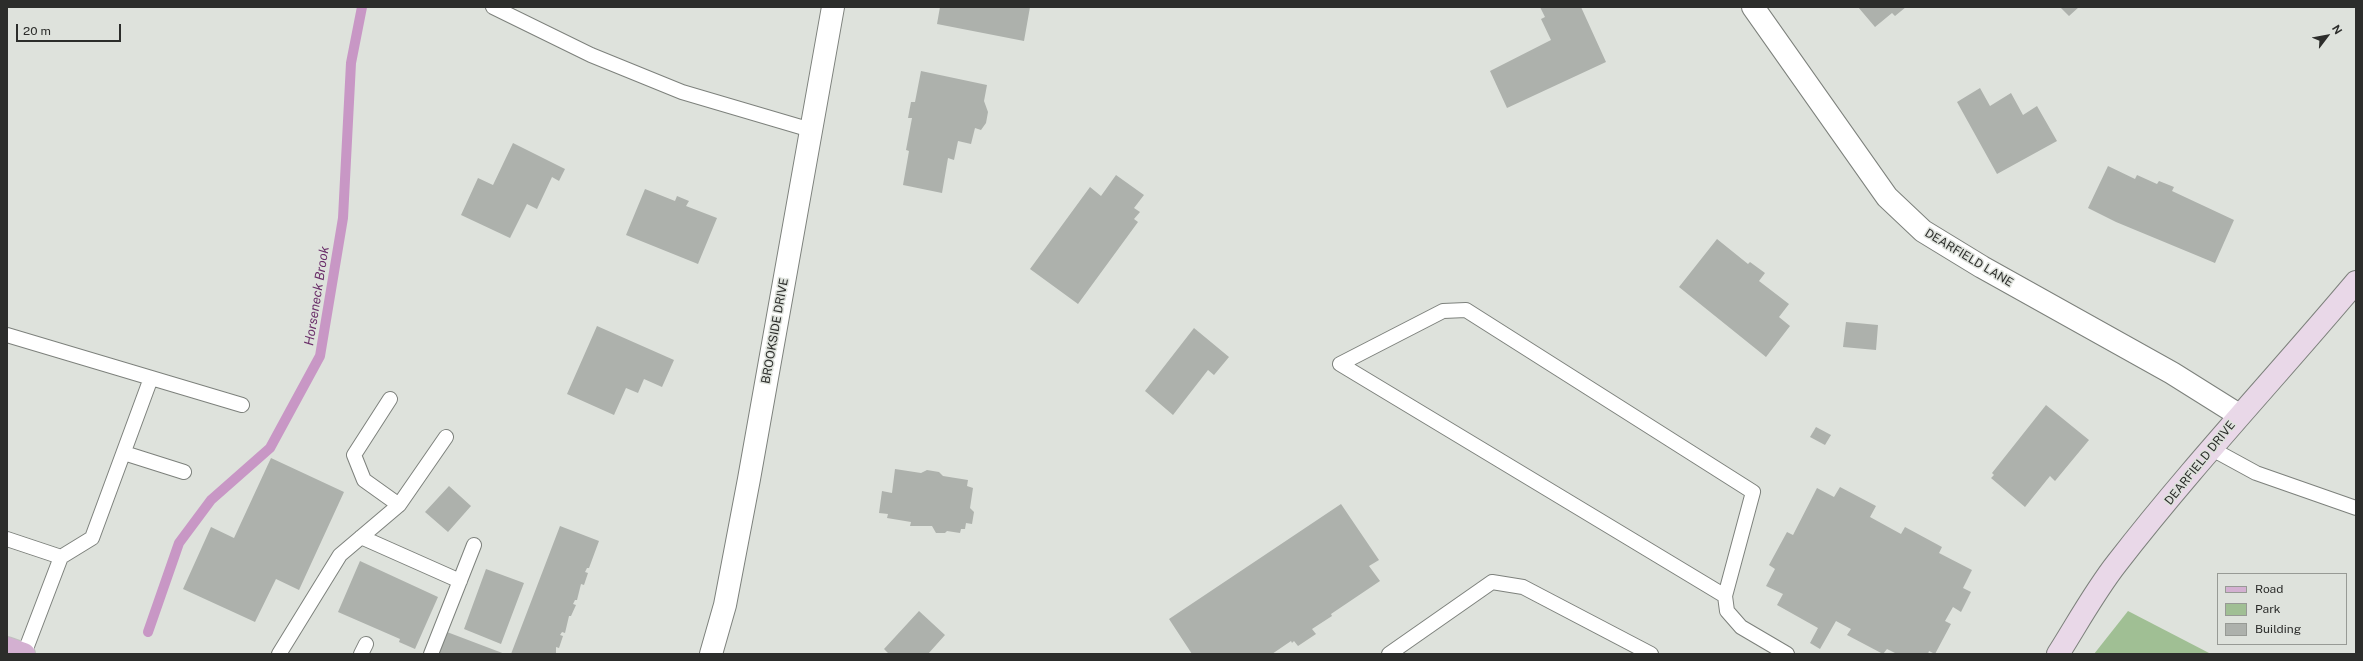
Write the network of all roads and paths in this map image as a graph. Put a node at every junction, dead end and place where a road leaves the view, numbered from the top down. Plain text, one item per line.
1 (493, 7) edge
2 (833, 7) edge
3 (1753, 7) edge
4 (811, 130) junction
5 (2356, 282) edge
6 (7, 335) edge
7 (151, 378) junction
8 (390, 399) dead end
9 (242, 405) dead end
10 (2239, 415) junction
11 (446, 437) dead end
12 (2212, 449) junction
13 (124, 453) junction
14 (184, 472) dead end
15 (399, 505) junction
16 (2356, 508) edge
17 (361, 537) junction
18 (7, 539) edge
19 (474, 545) dead end
20 (61, 557) junction
21 (460, 581) junction
22 (1725, 596) junction
23 (7, 648) edge
24 (24, 654) edge
25 (279, 654) edge
26 (431, 654) edge
27 (711, 654) edge
28 (1389, 654) edge
29 (1651, 654) edge
30 (1787, 654) edge
31 (2058, 654) edge

1 - 4 lane
2 - 4 street, BROOKSIDE DRIVE
3 - 10 street, DEARFIELD LANE
4 - 27 street, BROOKSIDE DRIVE
5 - 10 main road, DEARFIELD DRIVE
6 - 7 lane
7 - 9 lane
7 - 13 lane
8 - 15 lane
10 - 12 main road, DEARFIELD DRIVE
11 - 15 lane
12 - 16 lane
12 - 31 main road, DEARFIELD DRIVE
13 - 14 lane
13 - 20 lane
15 - 17 lane
17 - 21 lane
17 - 25 lane
18 - 20 lane
19 - 21 lane
20 - 24 lane
21 - 26 lane
22 - 22 lane
22 - 30 lane
23 - 24 main road
28 - 29 lane

